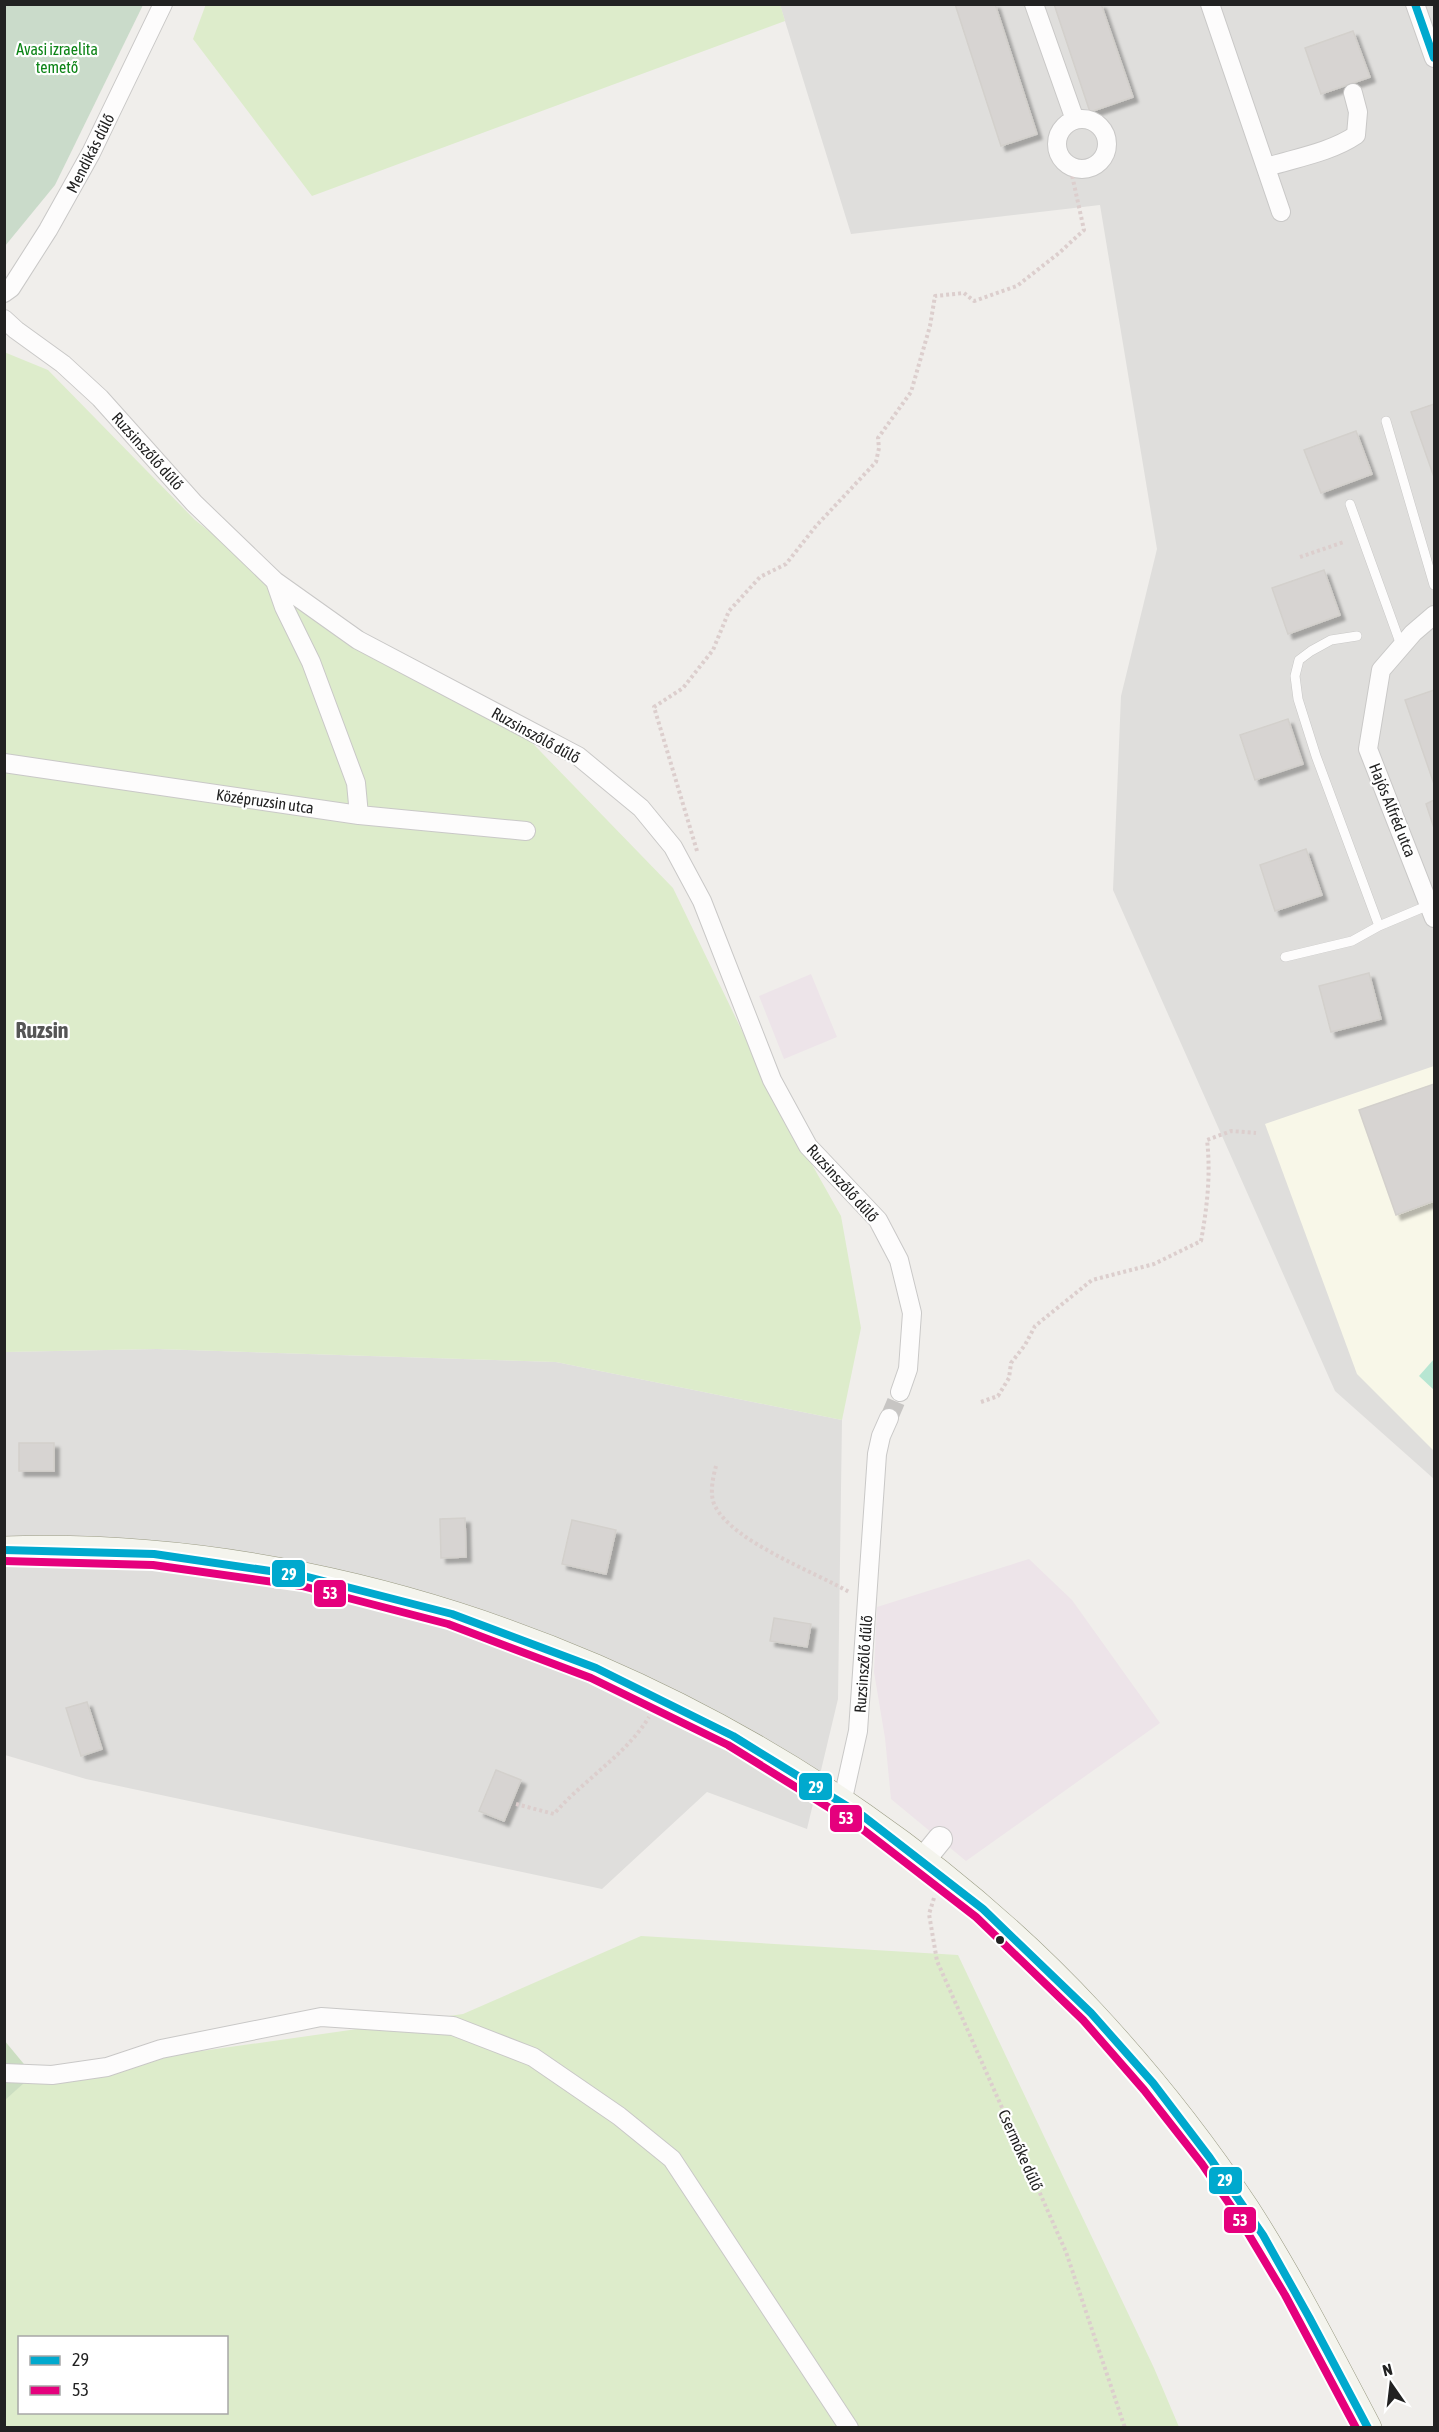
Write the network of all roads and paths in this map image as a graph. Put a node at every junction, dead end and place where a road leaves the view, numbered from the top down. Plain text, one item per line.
1 (163, 4) edge
2 (1034, 4) edge
3 (1210, 4) edge
4 (1415, 4) edge
5 (1434, 58) edge
6 (1353, 93) dead end
7 (1075, 120) junction
8 (1070, 166) junction
9 (1267, 167) junction
10 (1281, 212) dead end
11 (4, 293) edge
12 (4, 319) edge
13 (1386, 421) dead end
14 (1350, 504) dead end
15 (1344, 542) dead end
16 (1300, 558) dead end
17 (275, 581) junction
18 (1434, 585) edge
19 (1434, 615) edge
20 (1358, 636) dead end
21 (1402, 648) junction
22 (4, 762) edge
23 (359, 815) junction
24 (526, 831) dead end
25 (693, 885) junction
26 (1432, 911) edge
27 (1379, 926) junction
28 (1285, 957) dead end
29 (1256, 1133) dead end
30 (900, 1392) tunnel mouth
31 (981, 1402) dead end
32 (889, 1418) tunnel mouth
33 (716, 1466) dead end
34 (4, 1550) edge
35 (868, 1602) junction
36 (661, 1696) junction
37 (842, 1803) junction
38 (516, 1804) dead end
39 (940, 1839) dead end
40 (933, 1867) junction
41 (4, 2073) edge
42 (849, 2427) edge
43 (1125, 2427) edge
44 (1368, 2427) edge

1 - 11 street, Mendikás dűlő
2 - 7 street
3 - 9 street
4 - 5 street
6 - 9 street
7 - 8 street
7 - 8 street
8 - 25 path
9 - 10 street
12 - 17 street, Ruzsinszőlő dűlő
13 - 18 lane
14 - 21 lane
15 - 16 path
17 - 23 street
17 - 25 street, Ruzsinszőlő dűlő
19 - 21 street, Hajós Alfréd utca
20 - 27 lane
21 - 26 street, Hajós Alfréd utca
22 - 23 street, Középruzsin utca
23 - 24 street, Középruzsin utca
25 - 30 street, Ruzsinszőlő dűlő
26 - 27 lane
27 - 28 lane
29 - 31 path
32 - 35 street, Ruzsinszőlő dűlő
33 - 35 path
34 - 36 main road
35 - 37 street, Ruzsinszőlő dűlő
36 - 37 main road
36 - 38 path
37 - 40 main road
39 - 40 street
40 - 43 path, Csermőke dűlő
40 - 44 main road
41 - 42 street

